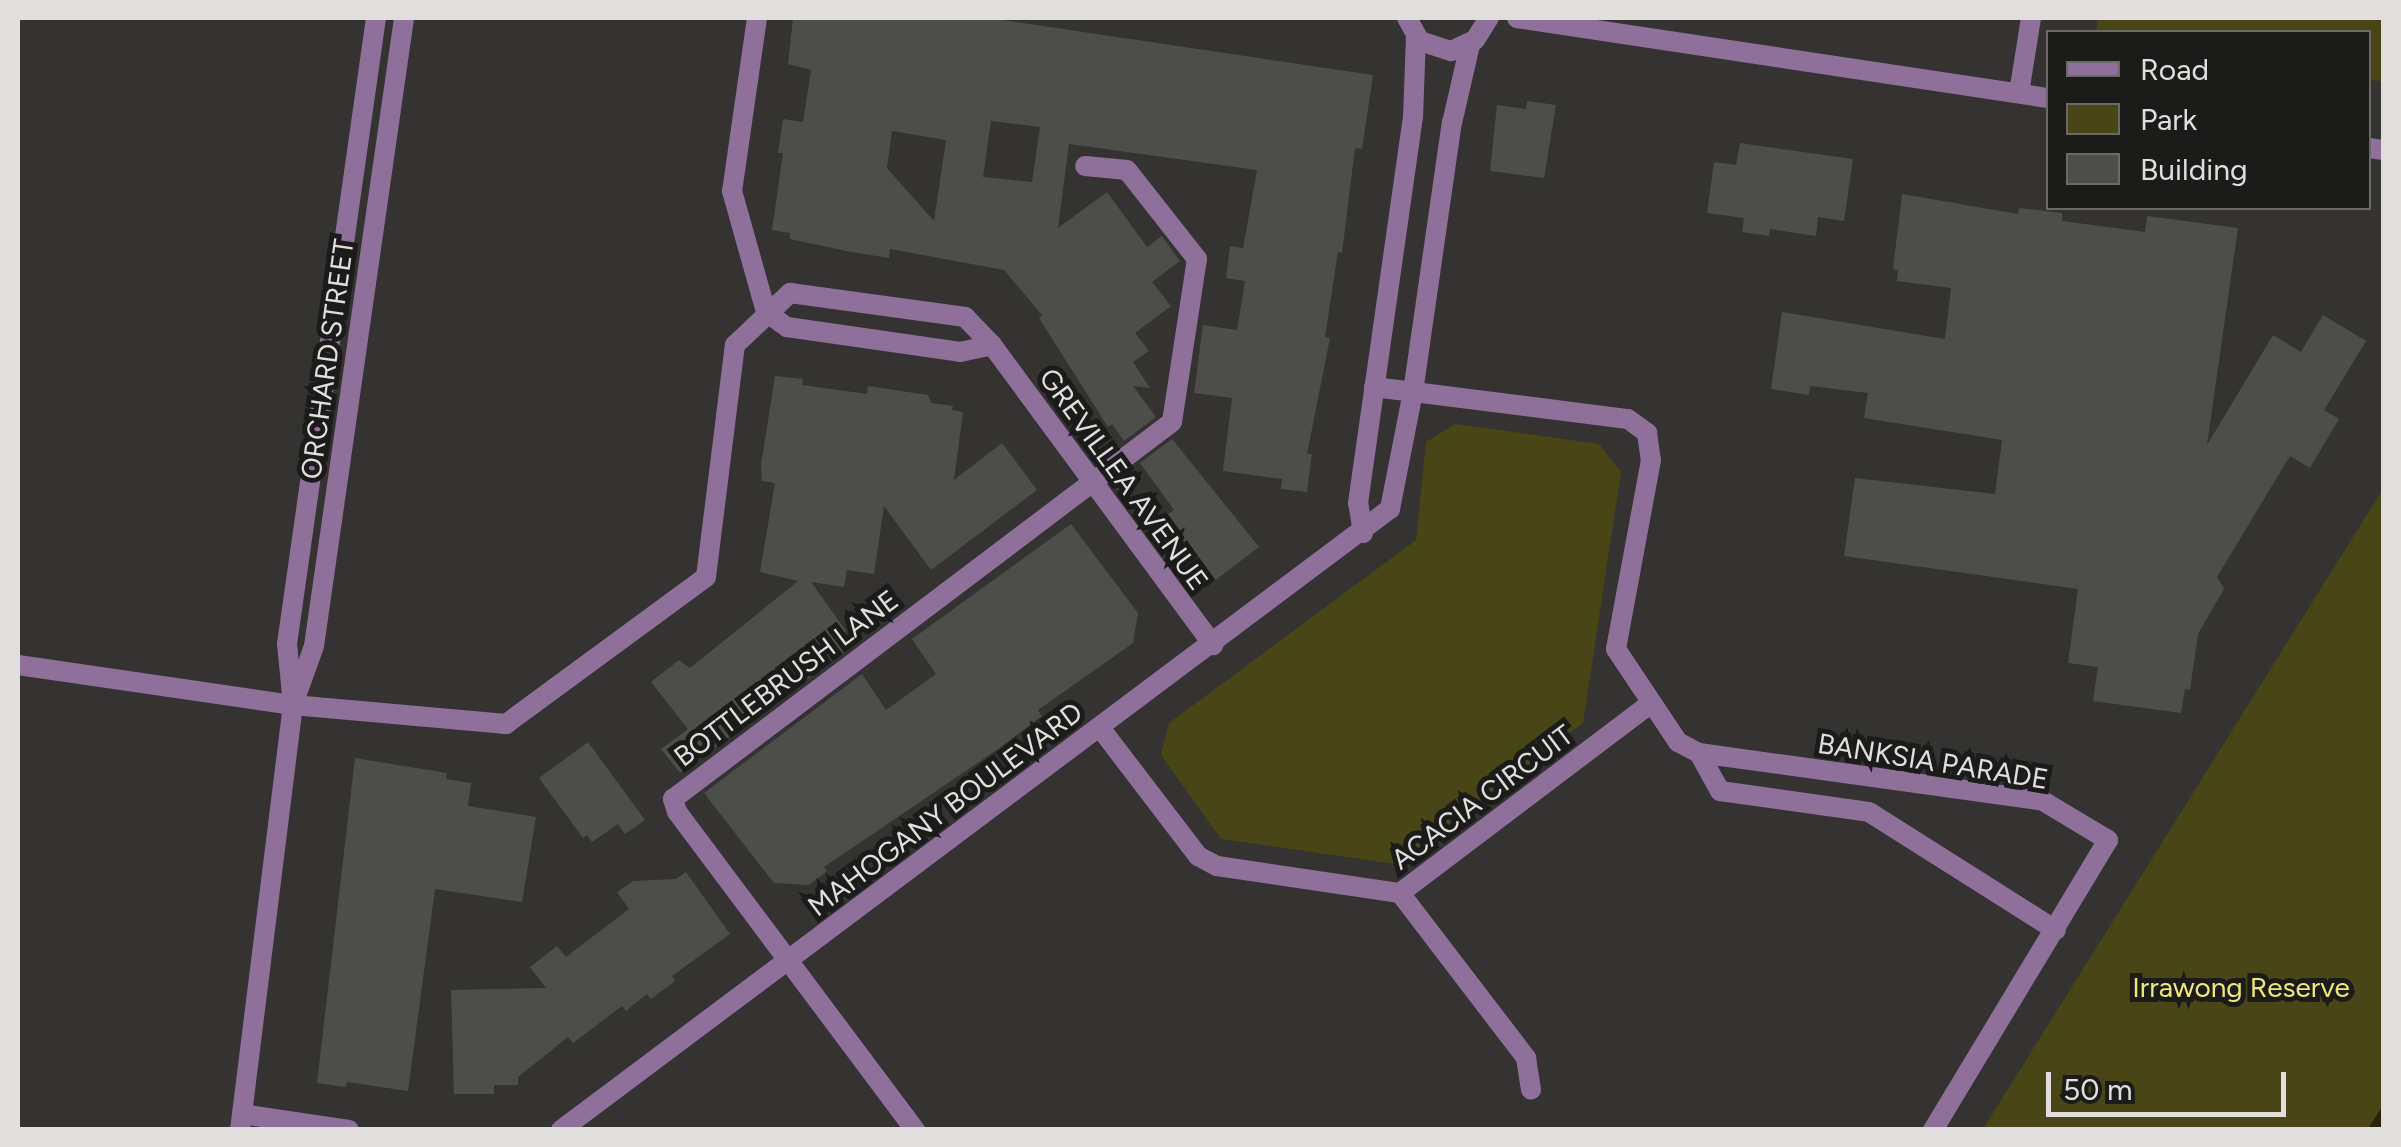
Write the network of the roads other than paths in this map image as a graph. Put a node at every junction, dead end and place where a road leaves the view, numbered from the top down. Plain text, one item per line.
1 (376, 18) edge
2 (404, 18) edge
3 (757, 18) edge
4 (1489, 18) edge
5 (1517, 18) edge
6 (2031, 18) edge
7 (1411, 27) edge
8 (1470, 44) junction
9 (2019, 94) junction
10 (2046, 98) edge
11 (1085, 166) dead end
12 (766, 312) junction
13 (992, 345) junction
14 (1374, 387) junction
15 (1412, 392) junction
16 (1094, 484) junction
17 (1363, 533) junction
18 (1212, 645) junction
19 (18, 665) edge
20 (1650, 704) junction
21 (292, 705) junction
22 (1101, 728) junction
23 (1699, 753) junction
24 (1400, 893) junction
25 (2056, 930) junction
26 (789, 959) junction
27 (1531, 1090) dead end
28 (241, 1122) edge
29 (349, 1130) edge
30 (561, 1130) edge
31 (915, 1130) edge
32 (1933, 1130) edge

1 - 21 street, ORCHARD STREET
2 - 21 street, ORCHARD STREET
3 - 12 street
4 - 8 street
5 - 9 street
6 - 9 street
7 - 8 street
7 - 14 street
8 - 15 street, MAHOGANY BOULEVARD
9 - 10 street
11 - 16 street
12 - 13 street
12 - 13 street, GREVILLEA AVENUE
12 - 21 street, GREVILLEA AVENUE
13 - 16 street, GREVILLEA AVENUE
14 - 15 street
14 - 17 street
15 - 17 street, MAHOGANY BOULEVARD
15 - 20 street
16 - 18 street, GREVILLEA AVENUE
16 - 26 street, BOTTLEBRUSH LANE
17 - 18 street, MAHOGANY BOULEVARD
18 - 22 street, MAHOGANY BOULEVARD
19 - 21 street, GREVILLEA AVENUE
20 - 23 street, BANKSIA PARADE
20 - 24 street, ACACIA CIRCUIT
21 - 28 street, ORCHARD STREET
22 - 24 street, ACACIA CIRCUIT
22 - 26 street, MAHOGANY BOULEVARD
23 - 25 street, BANKSIA PARADE
23 - 25 street, BANKSIA PARADE
24 - 27 street
25 - 32 street, BANKSIA PARADE
26 - 30 street, MAHOGANY BOULEVARD
26 - 31 street
28 - 29 street

